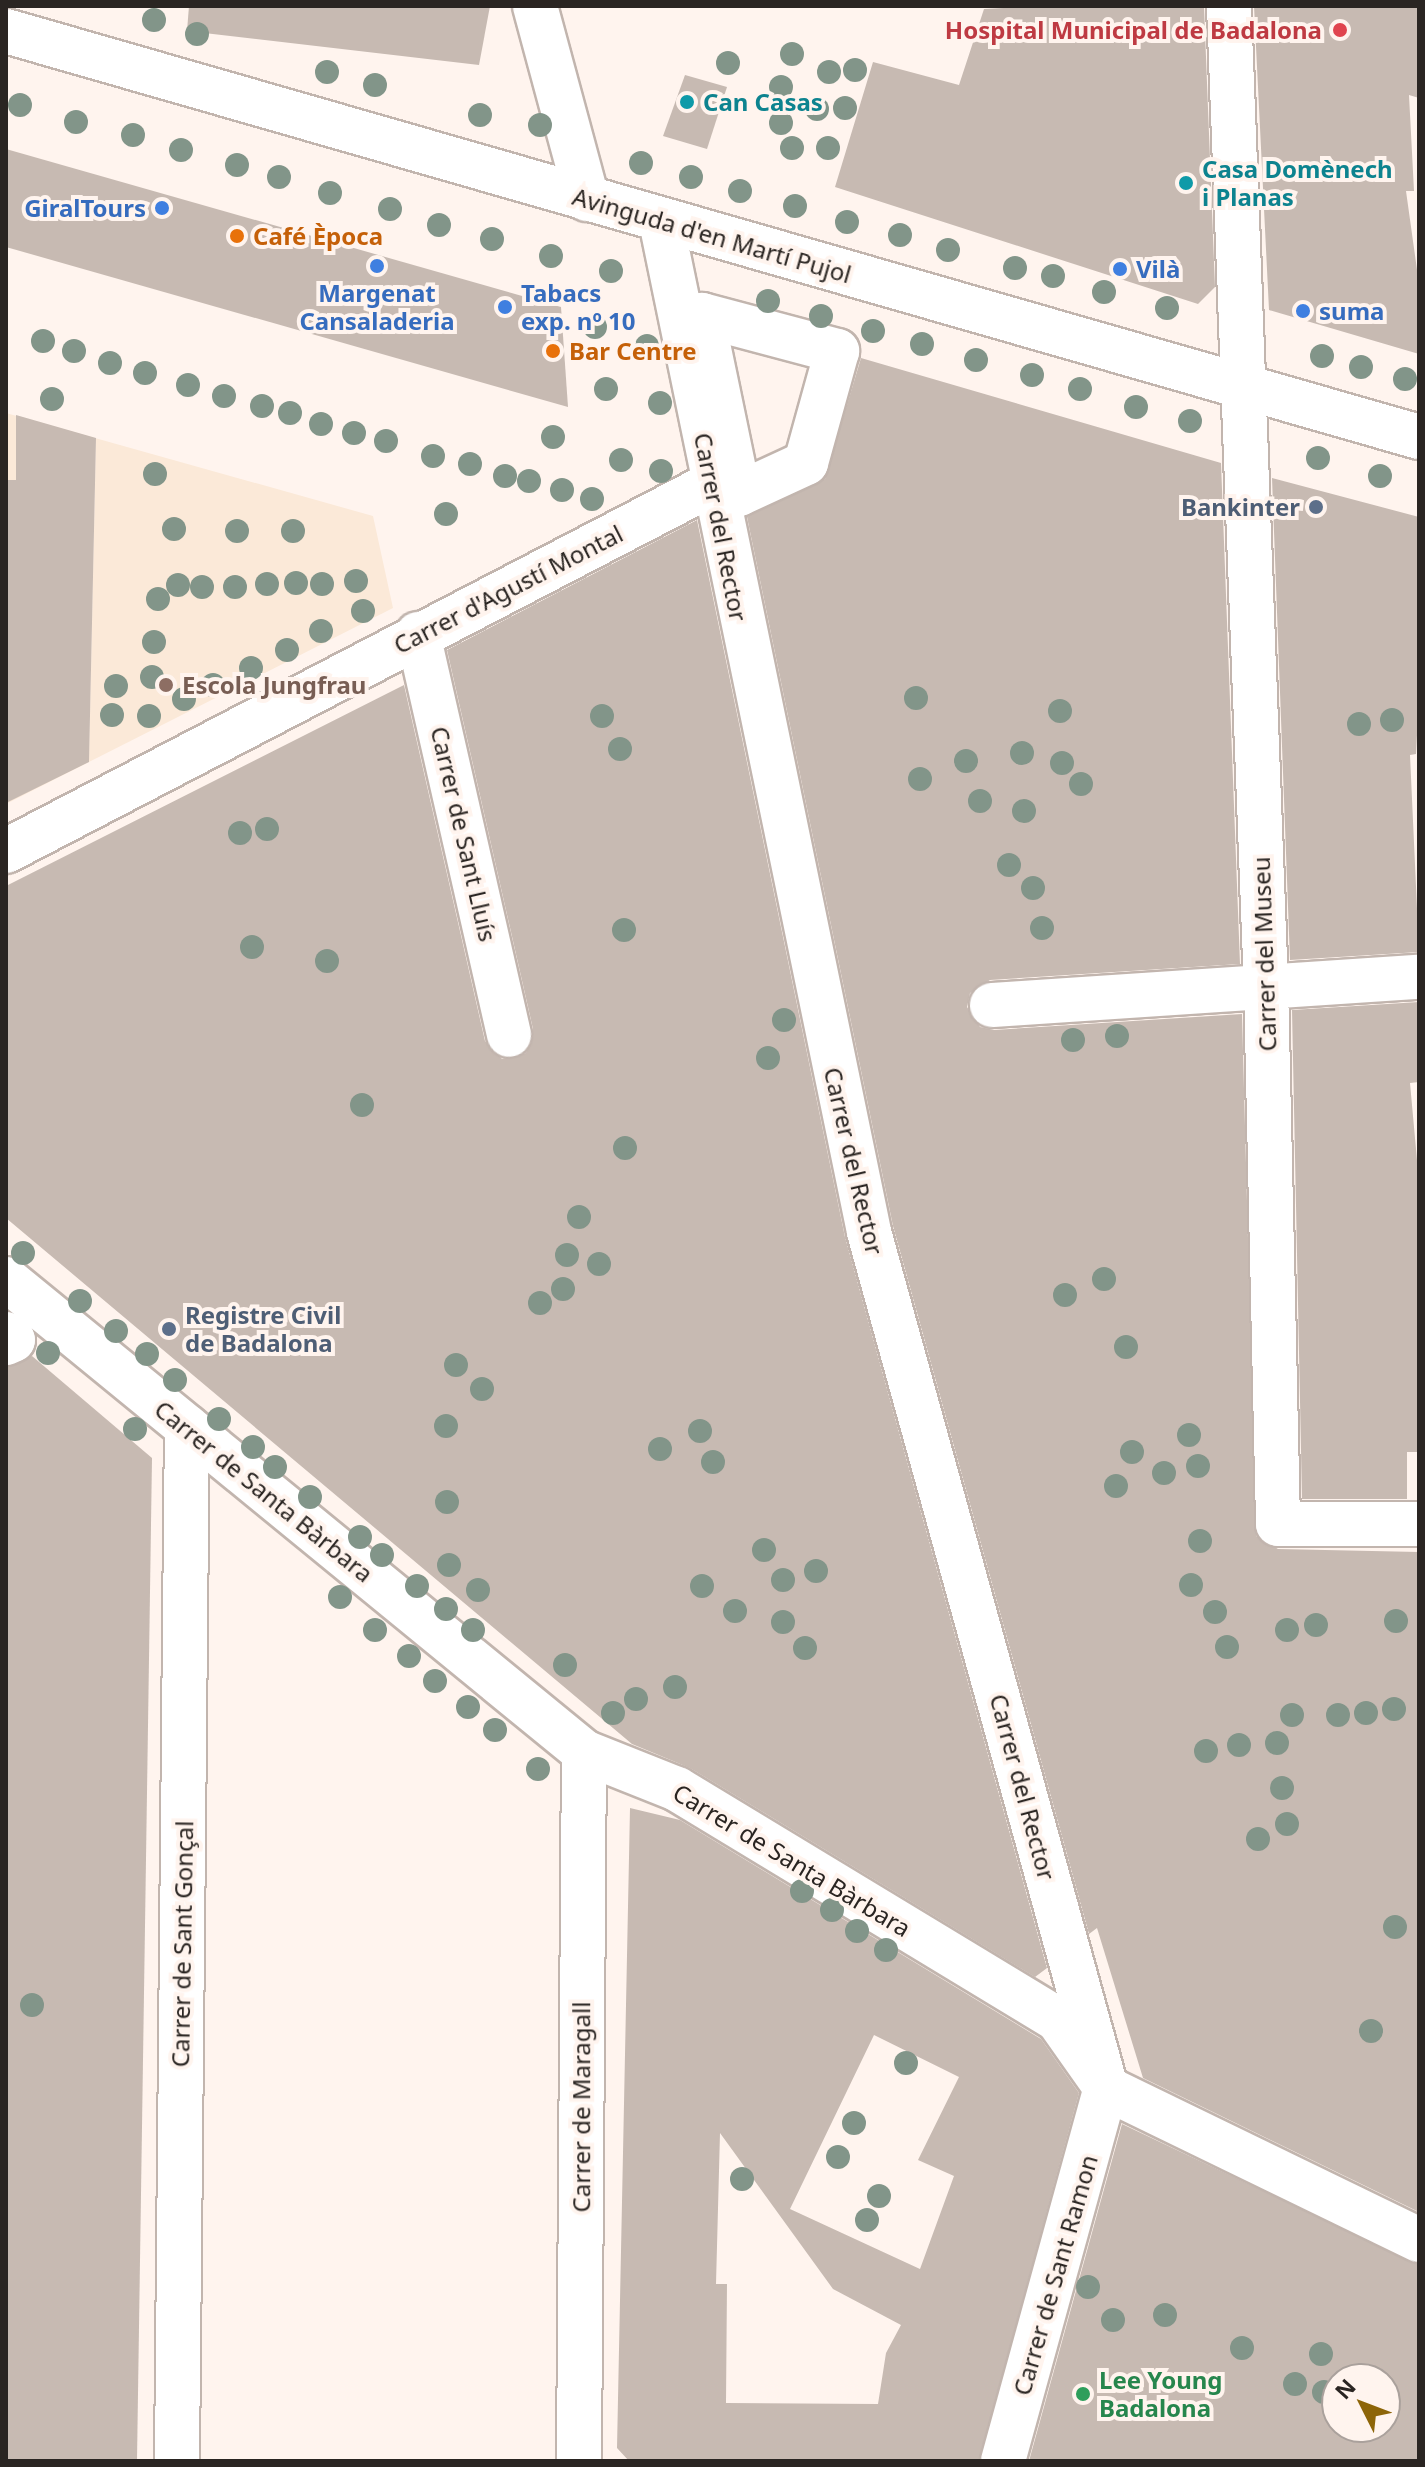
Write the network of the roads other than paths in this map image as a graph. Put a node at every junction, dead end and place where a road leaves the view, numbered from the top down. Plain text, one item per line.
1 (535, 6) edge
2 (1229, 6) edge
3 (6, 31) edge
4 (587, 199) junction
5 (661, 221) junction
6 (1240, 385) junction
7 (1419, 437) edge
8 (712, 484) junction
9 (418, 634) junction
10 (6, 851) edge
11 (1419, 977) edge
12 (1266, 985) junction
13 (992, 1005) dead end
14 (509, 1035) dead end
15 (6, 1279) edge
16 (6, 1334) edge
17 (6, 1343) edge
18 (187, 1427) junction
19 (1419, 1524) edge
20 (584, 1752) junction
21 (1106, 2088) junction
22 (1419, 2240) edge
23 (177, 2461) edge
24 (579, 2461) edge
25 (1003, 2461) edge

1 - 4 street
2 - 6 street, Carrer del Museu
3 - 4 street, Avinguda d'en Martí Pujol
4 - 5 street, Avinguda d'en Martí Pujol
5 - 6 street, Avinguda d'en Martí Pujol
5 - 8 street, Carrer del Rector
6 - 7 street, Avinguda d'en Martí Pujol
6 - 12 street, Carrer del Museu
8 - 9 street, Carrer d'Agustí Montal
8 - 21 street, Carrer del Rector
9 - 10 street, Carrer d'Agustí Montal
9 - 14 street, Carrer de Sant Lluís
11 - 12 street
12 - 13 street
12 - 19 street, Carrer del Museu
15 - 18 street, Carrer de Santa Bàrbara
16 - 17 street
18 - 20 street, Carrer de Santa Bàrbara
18 - 23 street, Carrer de Sant Gonçal
20 - 21 street, Carrer de Santa Bàrbara
20 - 24 street, Carrer de Maragall
21 - 22 street, Carrer de Santa Bàrbara
21 - 25 street, Carrer de Sant Ramon

